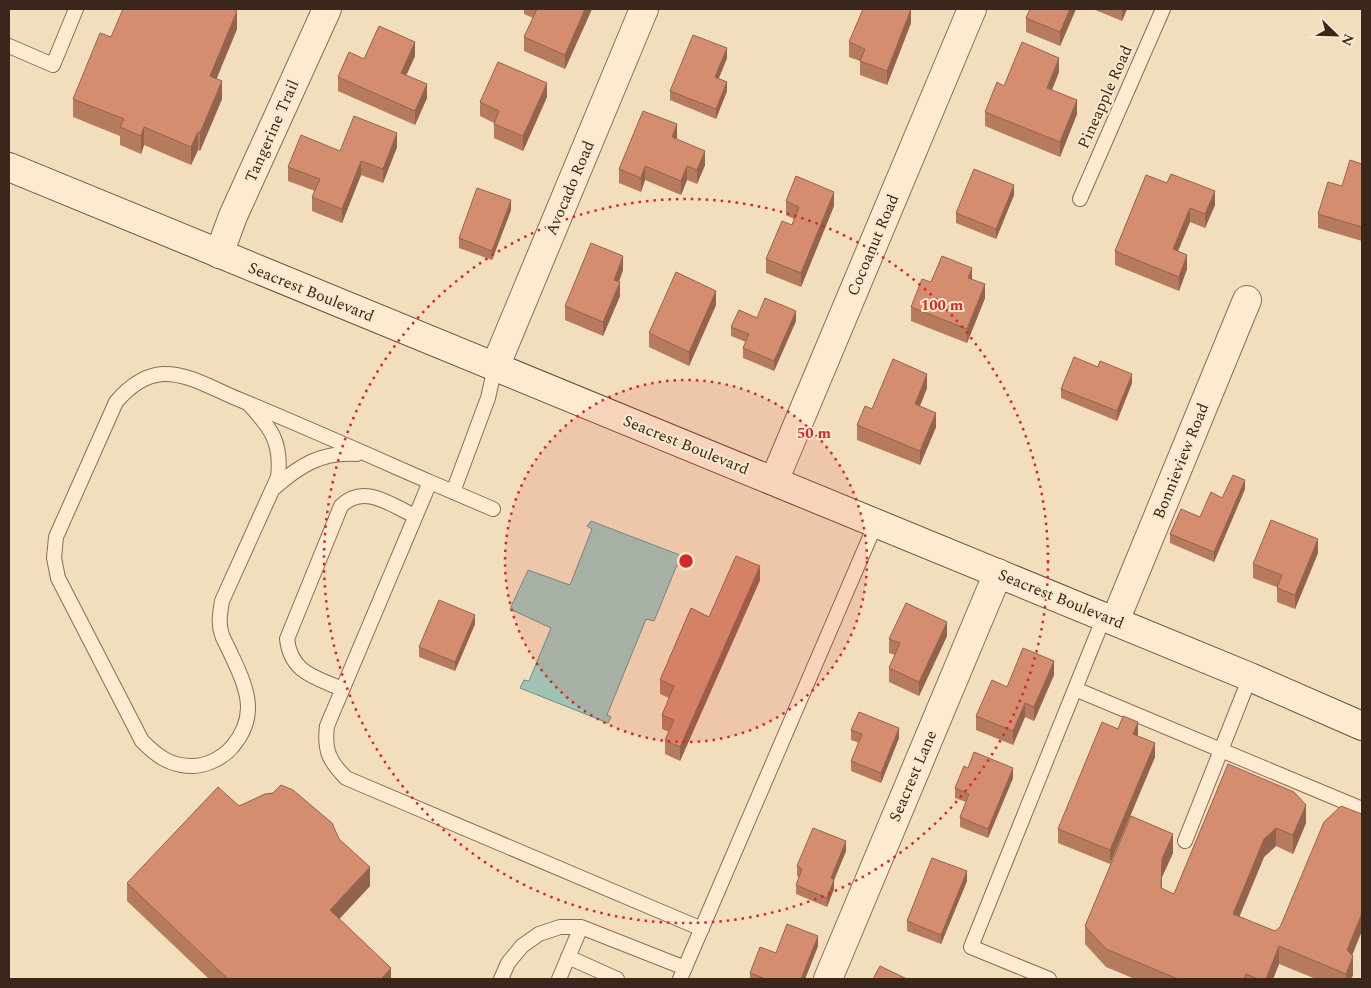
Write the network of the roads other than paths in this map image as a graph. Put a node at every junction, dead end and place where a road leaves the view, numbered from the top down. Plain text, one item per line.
1 (76, 9) edge
2 (327, 9) edge
3 (644, 9) edge
4 (972, 9) edge
5 (1163, 9) edge
6 (9, 46) edge
7 (9, 167) edge
8 (1080, 199) dead end
9 (219, 254) junction
10 (1247, 300) dead end
11 (495, 367) junction
12 (248, 403) junction
13 (369, 455) junction
14 (774, 481) junction
15 (430, 482) junction
16 (273, 489) junction
17 (453, 492) junction
18 (492, 508) dead end
19 (415, 516) junction
20 (876, 523) junction
21 (998, 573) junction
22 (1109, 619) junction
23 (1250, 677) junction
24 (342, 689) junction
25 (1075, 689) junction
26 (1362, 726) edge
27 (1221, 750) junction
28 (1362, 809) edge
29 (1185, 840) dead end
30 (581, 928) junction
31 (702, 929) junction
32 (568, 957) junction
33 (682, 974) edge
34 (501, 979) edge
35 (559, 979) edge
36 (617, 979) edge
37 (828, 979) edge
38 (1049, 979) edge

1 - 6 lane
2 - 9 street, Tangerine Trail
3 - 11 street, Avocado Road
4 - 14 street, Cocoanut Road
5 - 8 lane, Pineapple Road
7 - 9 street, Seacrest Boulevard
9 - 11 street, Seacrest Boulevard
10 - 22 street, Bonnieview Road
11 - 14 street, Seacrest Boulevard
11 - 17 lane
12 - 13 lane
12 - 16 lane
12 - 16 lane
13 - 15 lane
13 - 16 lane
14 - 20 street, Seacrest Boulevard
15 - 17 lane
15 - 19 lane
17 - 18 lane
19 - 24 lane
19 - 24 lane
20 - 21 street, Seacrest Boulevard
20 - 31 lane
21 - 22 street, Seacrest Boulevard
21 - 37 street, Seacrest Lane
22 - 23 street, Seacrest Boulevard
22 - 25 lane
23 - 26 street, Seacrest Boulevard
23 - 27 lane
24 - 31 lane
25 - 27 lane
25 - 38 lane
27 - 28 lane
27 - 29 lane
30 - 32 lane
30 - 33 lane
30 - 34 lane
31 - 33 lane
32 - 35 lane
32 - 36 lane

